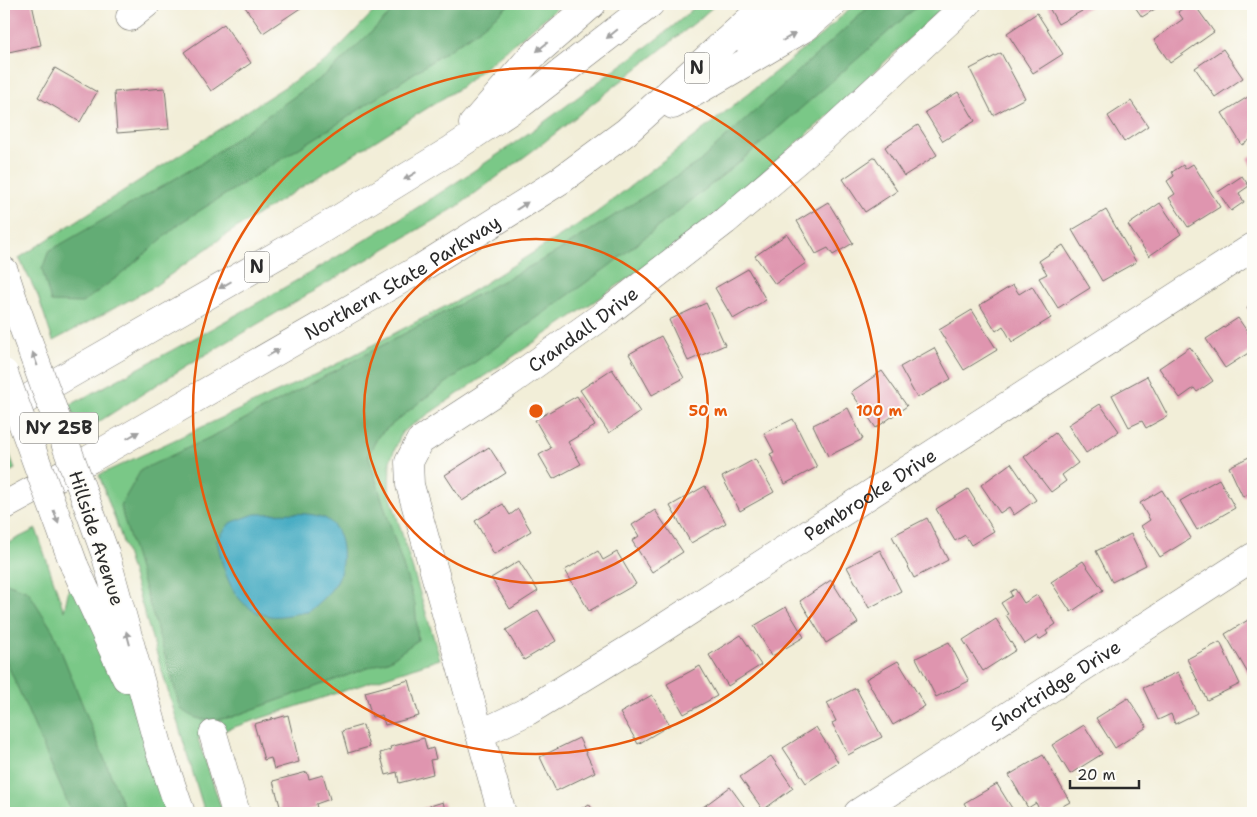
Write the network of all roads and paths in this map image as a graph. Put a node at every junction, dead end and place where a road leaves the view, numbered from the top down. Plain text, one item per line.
1 (592, 4) edge
2 (650, 4) edge
3 (767, 4) edge
4 (802, 4) edge
5 (833, 4) edge
6 (967, 4) edge
7 (626, 132) junction
8 (451, 150) junction
9 (1253, 247) edge
10 (4, 272) edge
11 (4, 373) edge
12 (4, 412) edge
13 (4, 506) edge
14 (1253, 558) edge
15 (213, 734) dead end
16 (480, 734) junction
17 (160, 752) junction
18 (181, 813) edge
19 (236, 813) edge
20 (502, 813) edge
21 (858, 813) edge

1 -> 8 main road
2 -> 8 main road, N
3 - 7 main road, Northern State Parkway / N
4 - 7 main road
7 -> 5 main road
6 - 16 main road, Crandall Drive
13 -> 7 main road, Northern State Parkway / N
8 -> 12 main road, N
9 - 16 main road, Pembrooke Drive
17 -> 10 main road, Hillside Avenue / NY 25B, bridge
11 -> 17 main road, Hillside Avenue / NY 25B, bridge
14 - 21 main road, Shortridge Drive
15 - 19 main road
16 - 20 main road, Crandall Drive
17 - 18 main road, Hillside Avenue / NY 25B

